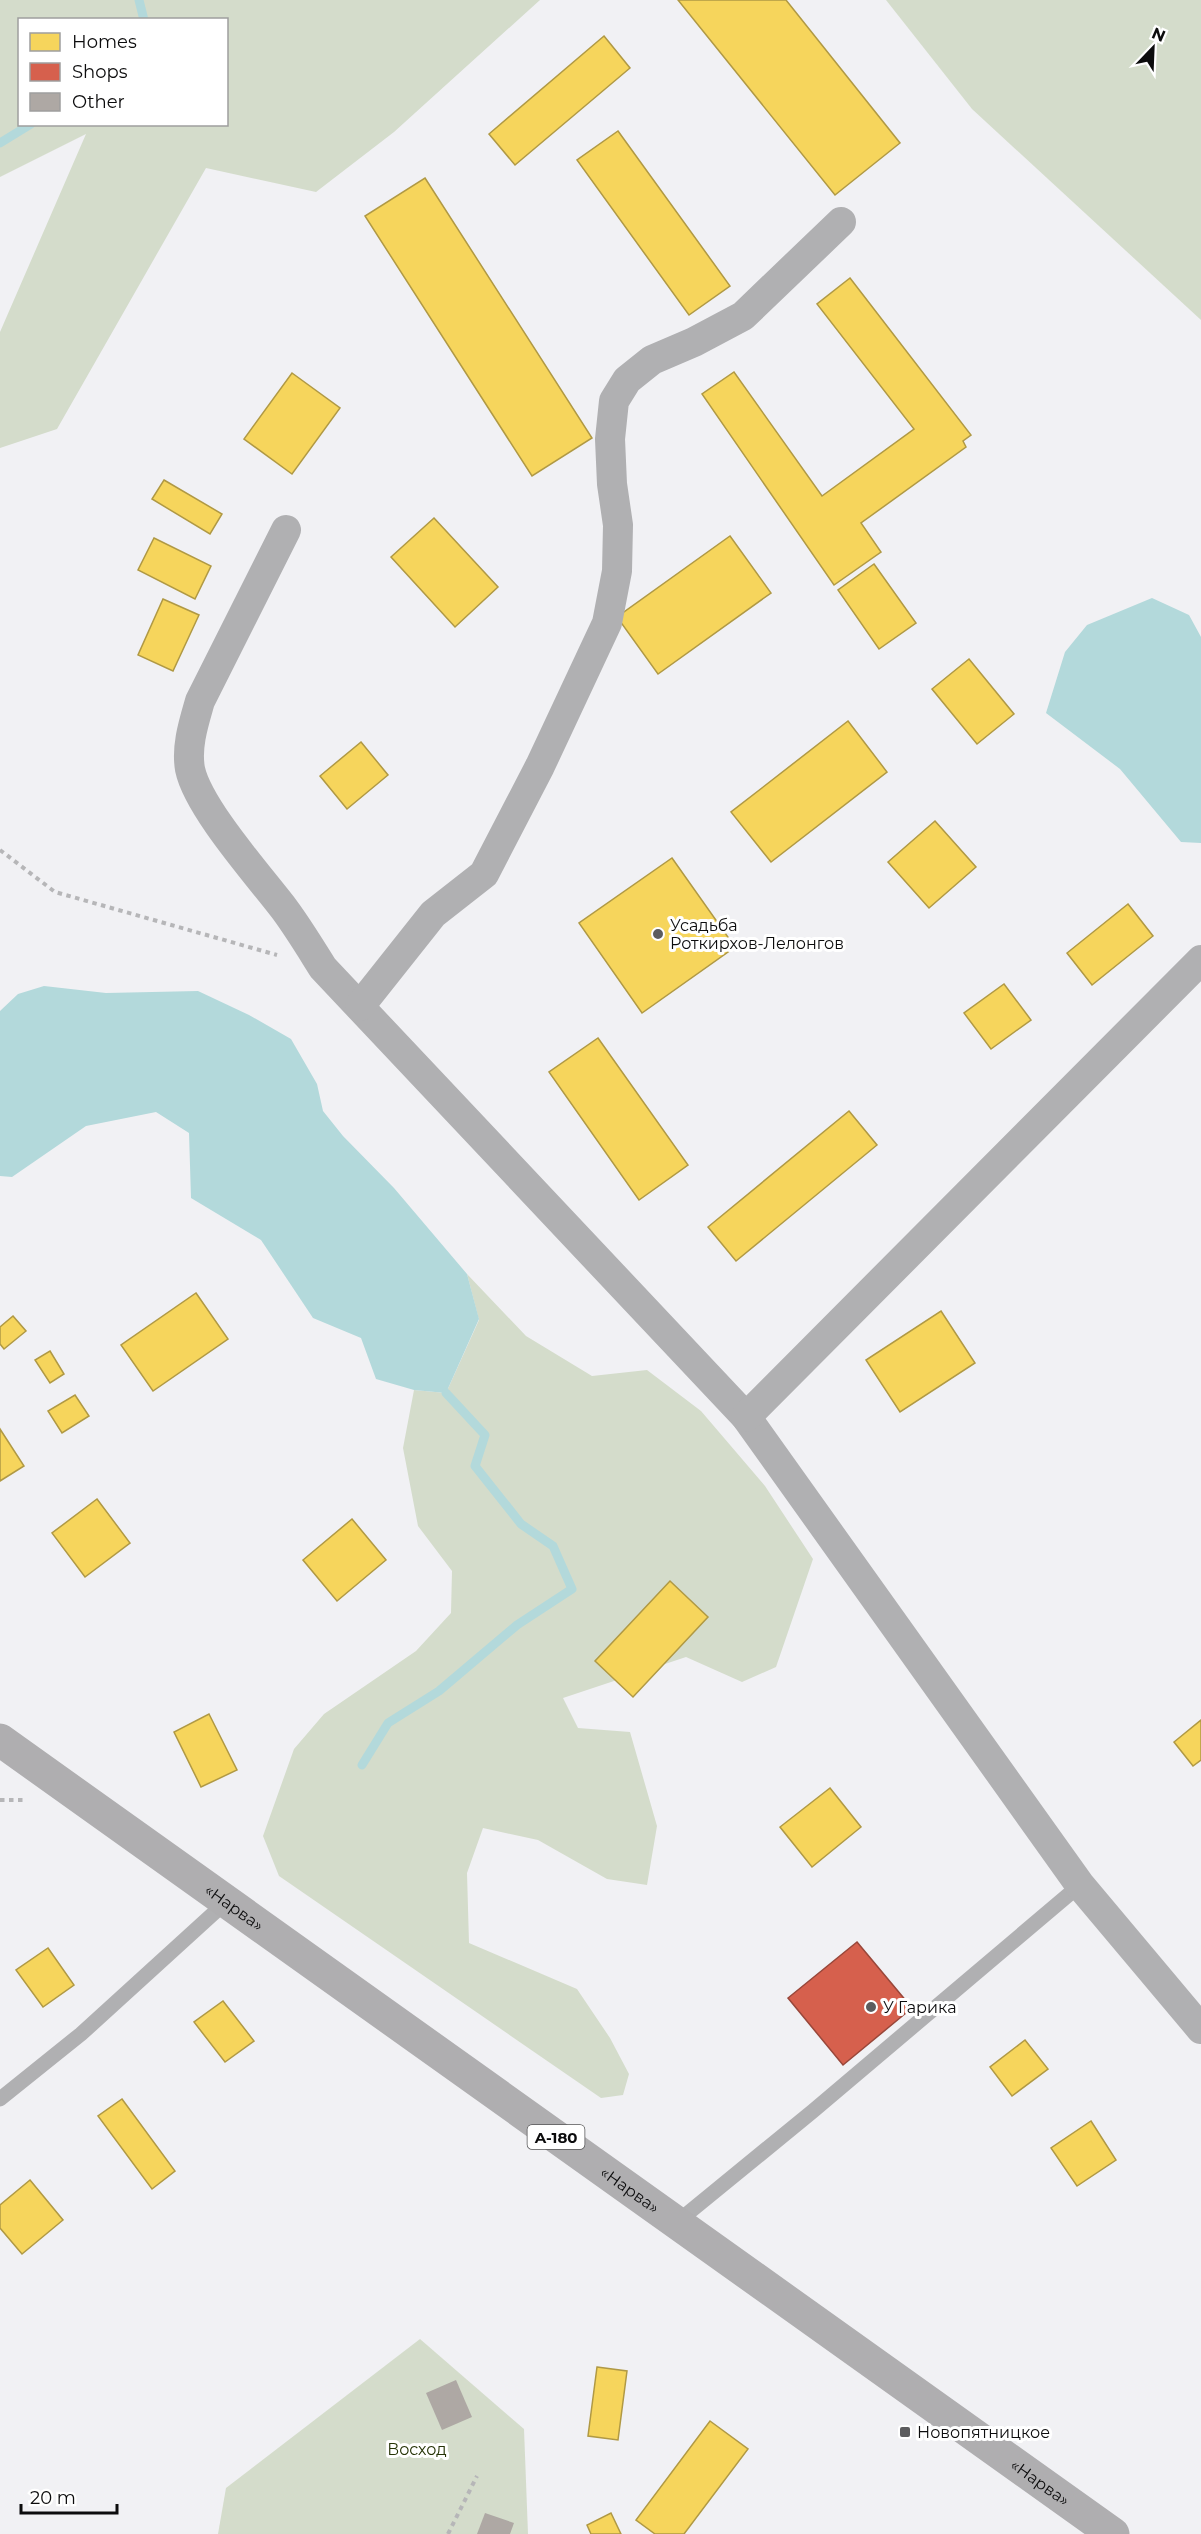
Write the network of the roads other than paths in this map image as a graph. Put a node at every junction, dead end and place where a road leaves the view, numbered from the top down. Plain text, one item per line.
1 (841, 222) dead end
2 (286, 530) dead end
3 (1201, 960) edge
4 (360, 1006) junction
5 (746, 1418) junction
6 (0, 1740) edge
7 (1080, 1885) junction
8 (226, 1902) junction
9 (1201, 2029) edge
10 (0, 2099) edge
11 (676, 2223) junction
12 (1113, 2534) edge

1 - 4 street
2 - 4 street
3 - 5 street
4 - 5 street
5 - 7 street
6 - 8 highway, «Нарва» / А-180
7 - 9 street
7 - 11 lane
8 - 10 lane
8 - 11 highway, «Нарва» / А-180
11 - 12 highway, «Нарва» / А-180

